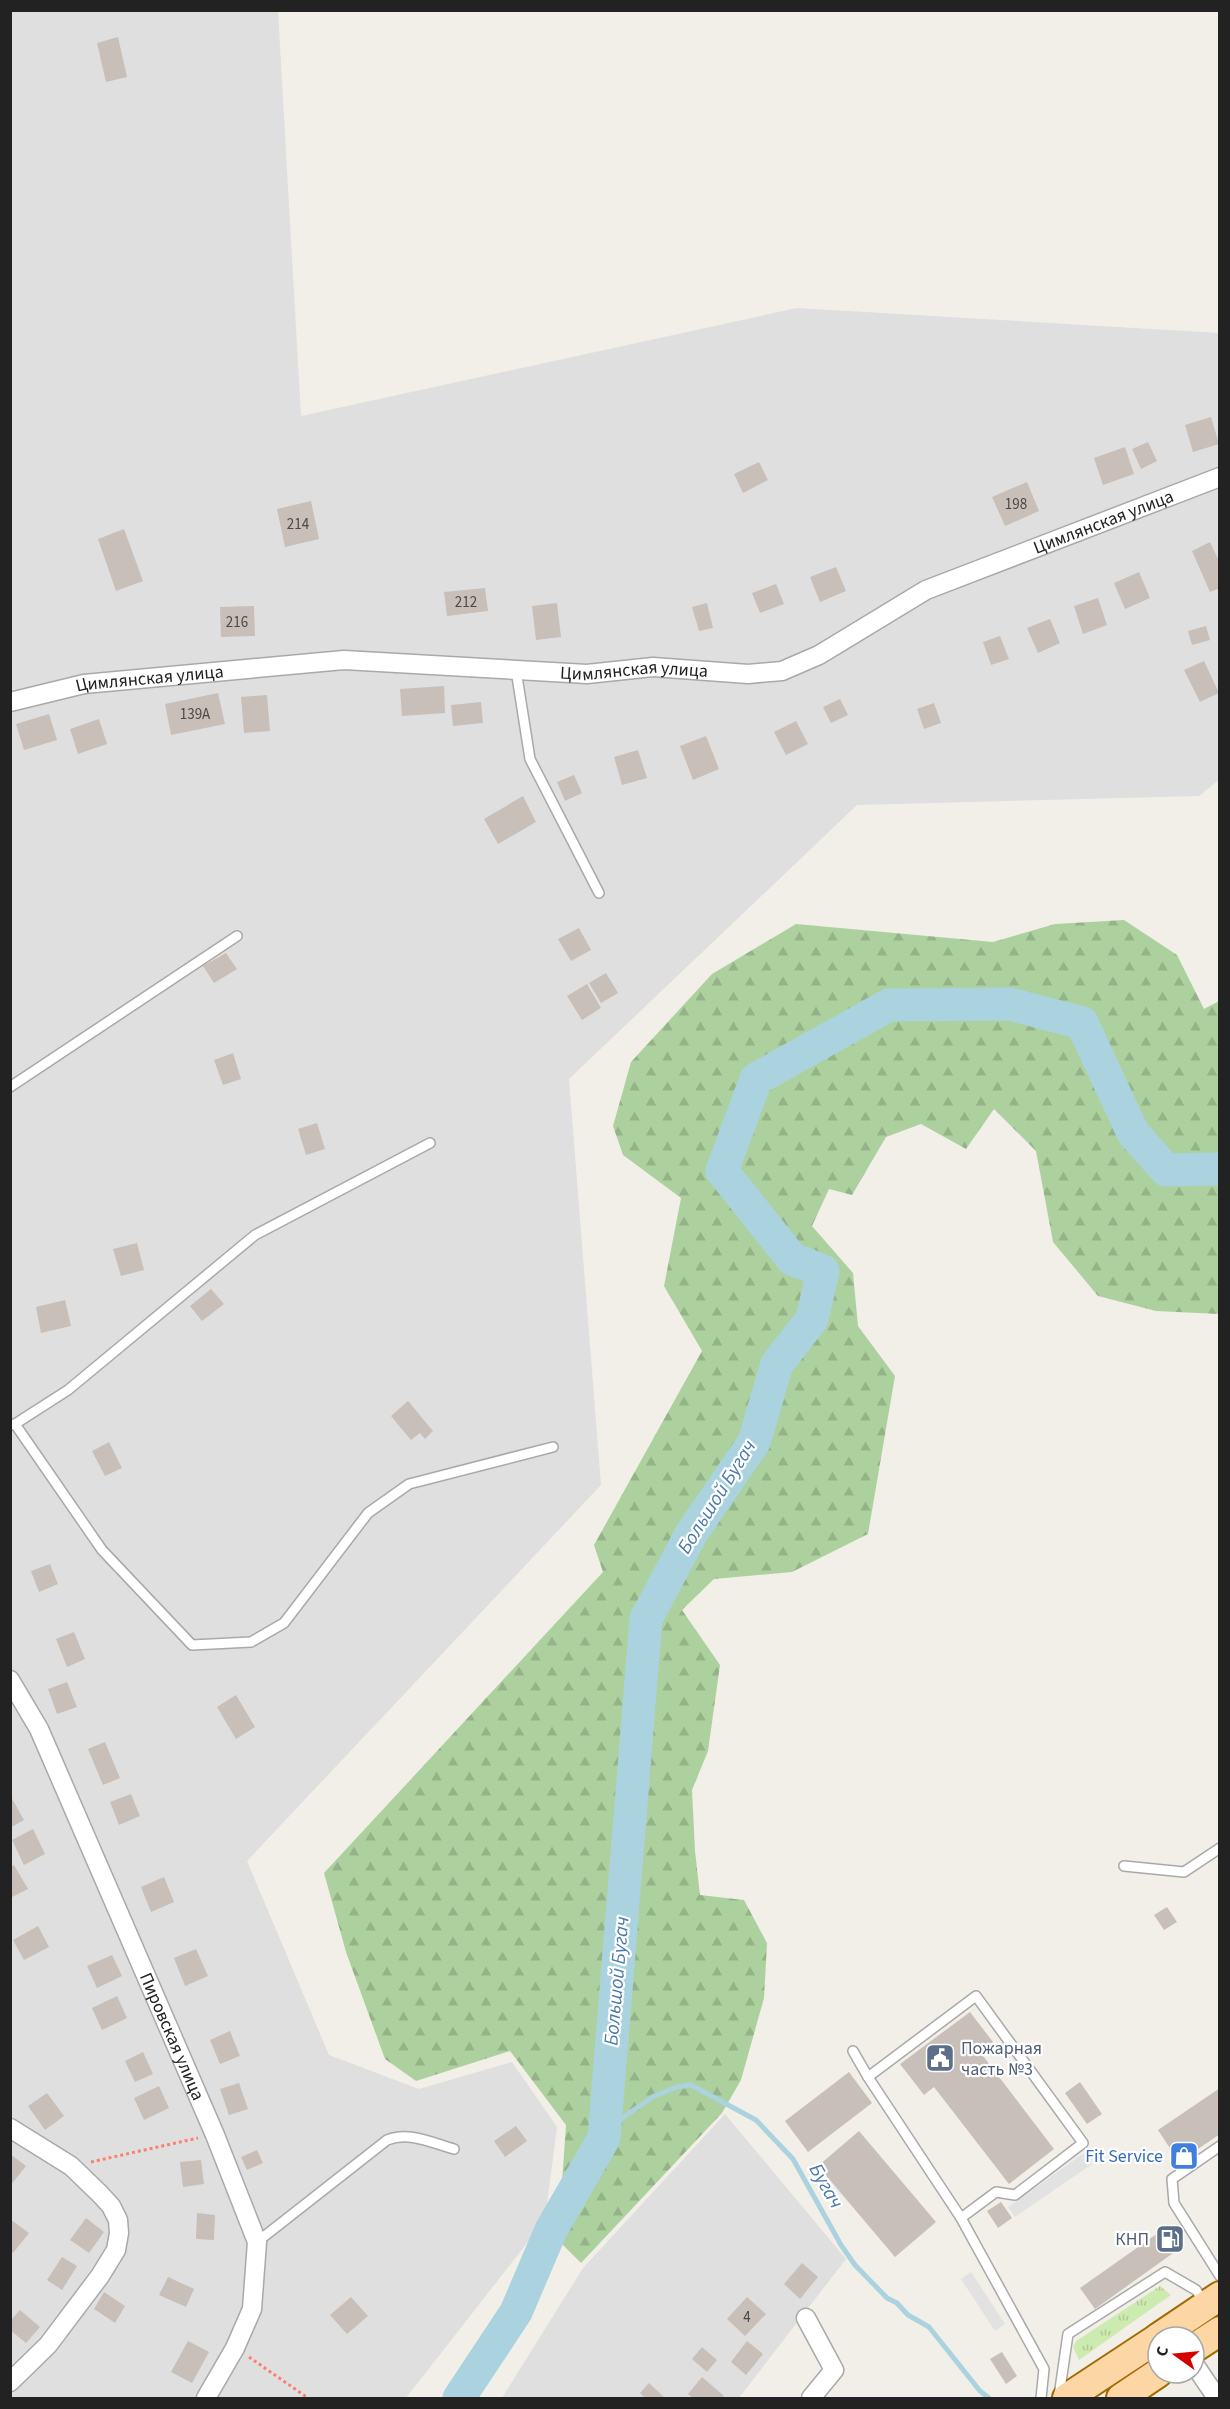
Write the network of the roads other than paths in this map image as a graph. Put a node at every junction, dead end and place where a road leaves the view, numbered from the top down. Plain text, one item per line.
1 (1220, 477) edge
2 (516, 670) junction
3 (10, 702) edge
4 (598, 893) dead end
5 (237, 936) dead end
6 (10, 1088) edge
7 (430, 1143) dead end
8 (13, 1425) edge
9 (553, 1447) dead end
10 (10, 1680) edge
11 (1220, 1848) edge
12 (1124, 1866) dead end
13 (853, 2051) dead end
14 (868, 2077) junction
15 (10, 2128) edge
16 (1220, 2146) edge
17 (454, 2149) dead end
18 (961, 2218) junction
19 (257, 2242) junction
20 (1220, 2276) edge
21 (1213, 2301) edge
22 (806, 2318) dead end
23 (1177, 2325) edge
24 (1220, 2331) edge
25 (1206, 2340) edge
26 (1146, 2346) edge
27 (1146, 2381) edge
28 (10, 2382) edge
29 (1206, 2382) edge
30 (206, 2398) edge
31 (811, 2398) edge
32 (1041, 2398) edge
33 (1059, 2398) edge
34 (1067, 2398) edge
35 (1121, 2398) edge
36 (1217, 2398) edge

1 - 2 street, Цимлянская улица
2 - 3 street, Цимлянская улица
2 - 4 lane
5 - 6 lane
7 - 8 lane
8 - 9 lane
10 - 19 street, Пировская улица
11 - 12 lane
13 - 14 lane
14 - 18 lane
14 - 18 lane
15 - 28 street
16 - 20 lane
17 - 19 lane
18 - 32 lane
19 - 30 street, Пировская улица
21 - 23 main road
21 - 33 lane
22 - 31 street
24 - 25 main road
26 - 34 main road
27 - 35 main road
29 - 36 street

